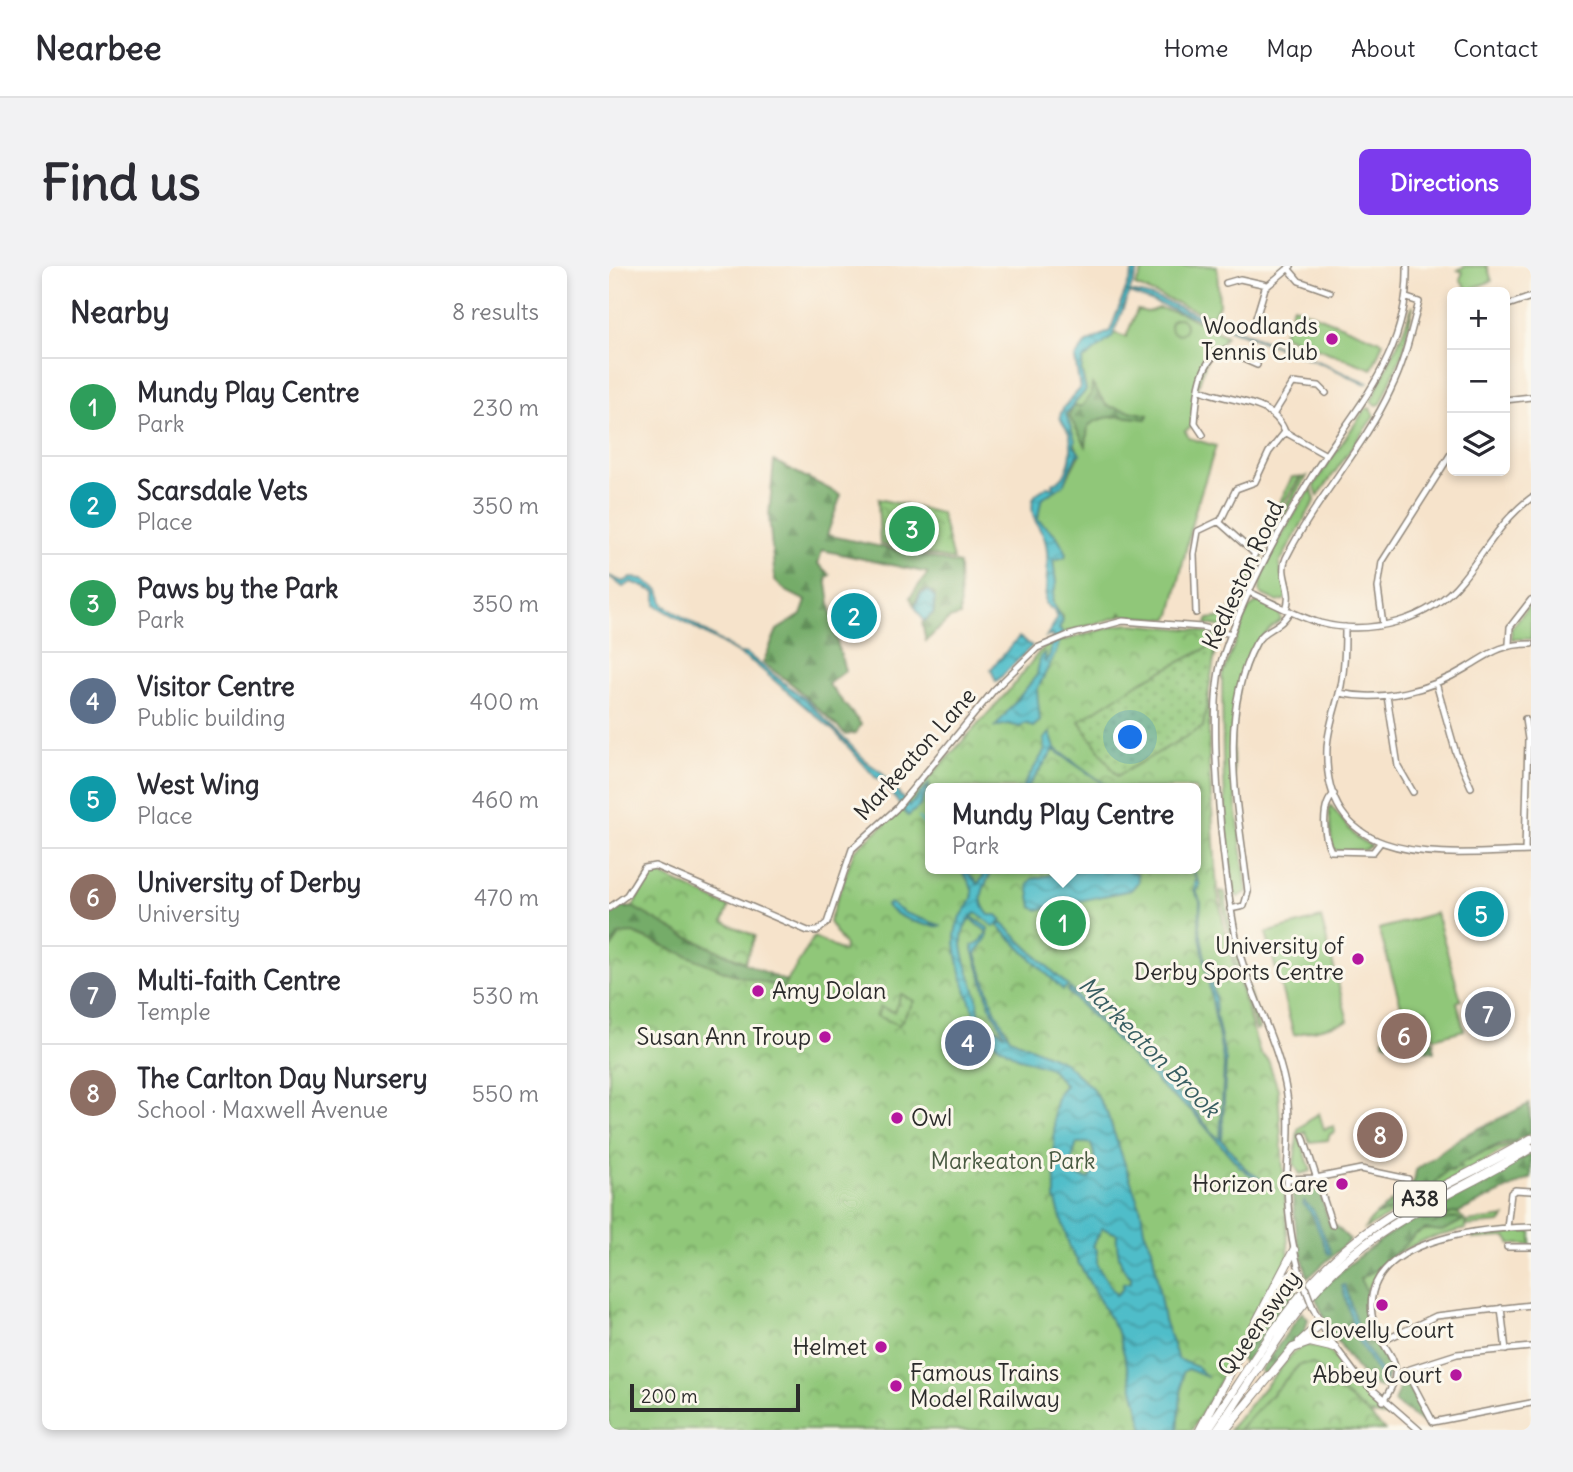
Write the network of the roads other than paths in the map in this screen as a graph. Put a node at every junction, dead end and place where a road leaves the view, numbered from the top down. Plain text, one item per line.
1 (1407, 266) edge
2 (1289, 267) edge
3 (1226, 283) dead end
4 (1267, 285) junction
5 (1330, 292) dead end
6 (1407, 298) junction
7 (1531, 298) edge
8 (1510, 304) edge
9 (1256, 318) dead end
10 (1257, 365) dead end
11 (1201, 390) junction
12 (1326, 393) dead end
13 (1531, 397) edge
14 (1510, 399) edge
15 (1365, 402) junction
16 (1380, 411) junction
17 (1273, 415) junction
18 (1285, 432) junction
19 (1203, 435) dead end
20 (1326, 456) junction
21 (1447, 460) edge
22 (1531, 498) edge
23 (1219, 522) junction
24 (1258, 545) dead end
25 (1254, 553) junction
26 (1248, 567) dead end
27 (1251, 593) junction
28 (1531, 600) edge
29 (1288, 610) junction
30 (1196, 613) dead end
31 (1383, 625) junction
32 (1345, 627) junction
33 (1232, 634) junction
34 (1509, 644) junction
35 (1531, 644) edge
36 (1436, 683) junction
37 (1339, 692) junction
38 (1387, 696) junction
39 (1525, 719) dead end
40 (1471, 788) dead end
41 (1413, 792) dead end
42 (1334, 794) junction
43 (1380, 843) junction
44 (1528, 851) edge
45 (609, 908) edge
46 (1230, 909) junction
47 (1303, 1136) dead end
48 (1531, 1139) edge
49 (1531, 1148) edge
50 (1287, 1178) junction
51 (1316, 1178) junction
52 (1408, 1180) dead end
53 (1531, 1191) edge
54 (1332, 1225) dead end
55 (1531, 1227) edge
56 (1507, 1228) junction
57 (1507, 1247) dead end
58 (1531, 1247) edge
59 (1294, 1250) junction
60 (1301, 1276) junction
61 (1274, 1291) junction
62 (1531, 1305) edge
63 (1501, 1308) junction
64 (1321, 1323) junction
65 (1383, 1341) junction
66 (1531, 1347) edge
67 (1335, 1348) junction
68 (1293, 1349) junction
69 (1506, 1350) junction
70 (1397, 1371) junction
71 (1406, 1371) junction
72 (1383, 1401) junction
73 (1531, 1404) edge
74 (1200, 1430) edge
75 (1207, 1430) edge
76 (1217, 1430) edge
77 (1225, 1430) edge
78 (1419, 1430) edge

1 - 6 street, Kedleston Road
2 - 4 street
2 - 5 street
3 - 4 street
4 - 9 street
6 - 15 street, Kedleston Road
6 - 16 street, Kedleston Road
7 - 8 street
10 - 11 street
11 - 17 street
11 - 19 street
12 - 17 street
13 - 14 street
15 - 16 street
15 - 20 street, Kedleston Road
16 - 29 street, Kedleston Road
17 - 18 street
18 - 20 street
18 - 23 street
20 - 27 street, Kedleston Road
21 - 31 street
22 - 31 street
23 - 25 street
23 - 30 street
24 - 25 street
25 - 26 street
27 - 29 street
27 - 33 street, Kedleston Road
28 - 34 street
29 - 32 street
29 - 46 street, Kedleston Road
31 - 32 street
32 - 37 street
33 - 45 street, Markeaton Lane
33 - 46 street, Kedleston Road
34 - 35 street
34 - 36 street
36 - 38 street
36 - 40 street
37 - 38 street
37 - 42 street
38 - 41 street
39 - 44 street
42 - 43 street
42 - 43 street
43 - 44 street
46 - 50 street, Kedleston Road
47 - 51 street
48 - 75 highway, Queensway / A38
49 - 76 highway, Queensway / A38
50 - 51 street
50 - 59 street, Kedleston Road
51 - 52 street
51 - 54 street
53 - 56 street
55 - 56 street
56 - 65 street
57 - 58 street
59 - 60 street, Kedleston Road
59 - 61 highway
60 - 61 highway
60 - 64 street, Kedleston Road, bridge
61 - 74 highway
62 - 63 street
63 - 65 street
63 - 69 street
64 - 67 street, Kedleston Road
64 - 68 highway
65 - 70 street
66 - 69 street
67 - 68 highway
67 - 72 street, Kedleston Road
68 - 77 highway
69 - 71 street
70 - 71 street
70 - 72 street
71 - 73 street
72 - 78 street, Kedleston Road

